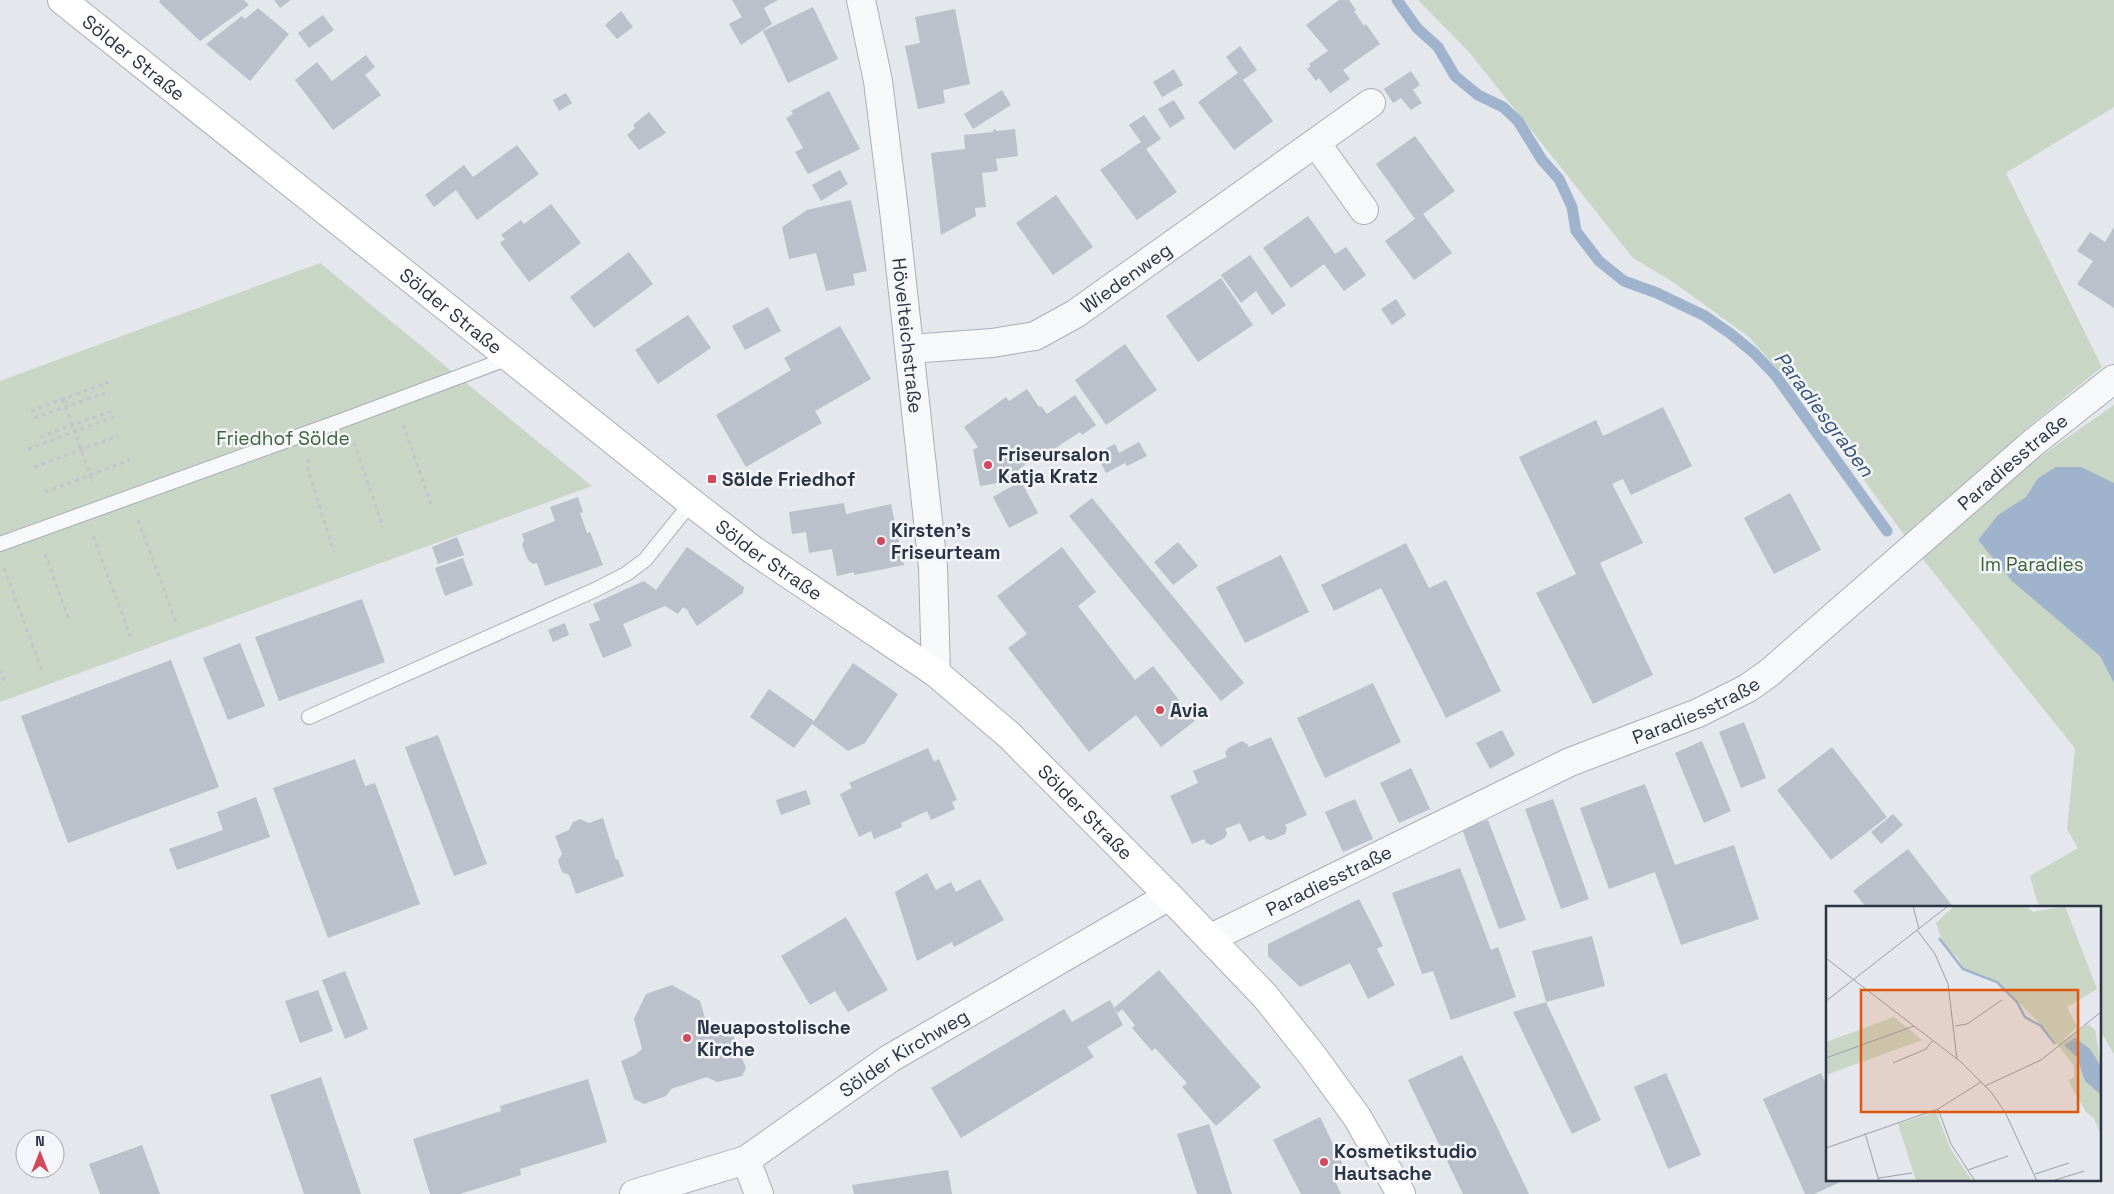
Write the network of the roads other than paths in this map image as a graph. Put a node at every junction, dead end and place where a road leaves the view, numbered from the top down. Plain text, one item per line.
1 (62, 0) edge
2 (861, 0) edge
3 (1372, 103) dead end
4 (1316, 143) junction
5 (1364, 210) dead end
6 (910, 349) junction
7 (509, 358) junction
8 (2114, 379) edge
9 (691, 503) junction
10 (0, 544) edge
11 (936, 673) junction
12 (309, 718) dead end
13 (1169, 896) junction
14 (1210, 938) junction
15 (746, 1160) junction
16 (634, 1194) edge
17 (759, 1194) edge
18 (1402, 1194) edge

1 - 7 main road, Sölder Straße
2 - 6 street, Hövelteichstraße
3 - 4 street, Wiedenweg
4 - 5 street
4 - 6 street, Wiedenweg
6 - 11 street, Hövelteichstraße
7 - 9 main road, Sölder Straße
7 - 10 lane
8 - 14 street, Paradiesstraße
9 - 11 main road, Sölder Straße
9 - 12 lane
11 - 13 main road, Sölder Straße
13 - 14 main road, Sölder Straße
13 - 15 street, Sölder Kirchweg
14 - 18 main road, Sölder Straße
15 - 16 street, Sölder Kirchweg
15 - 17 street

